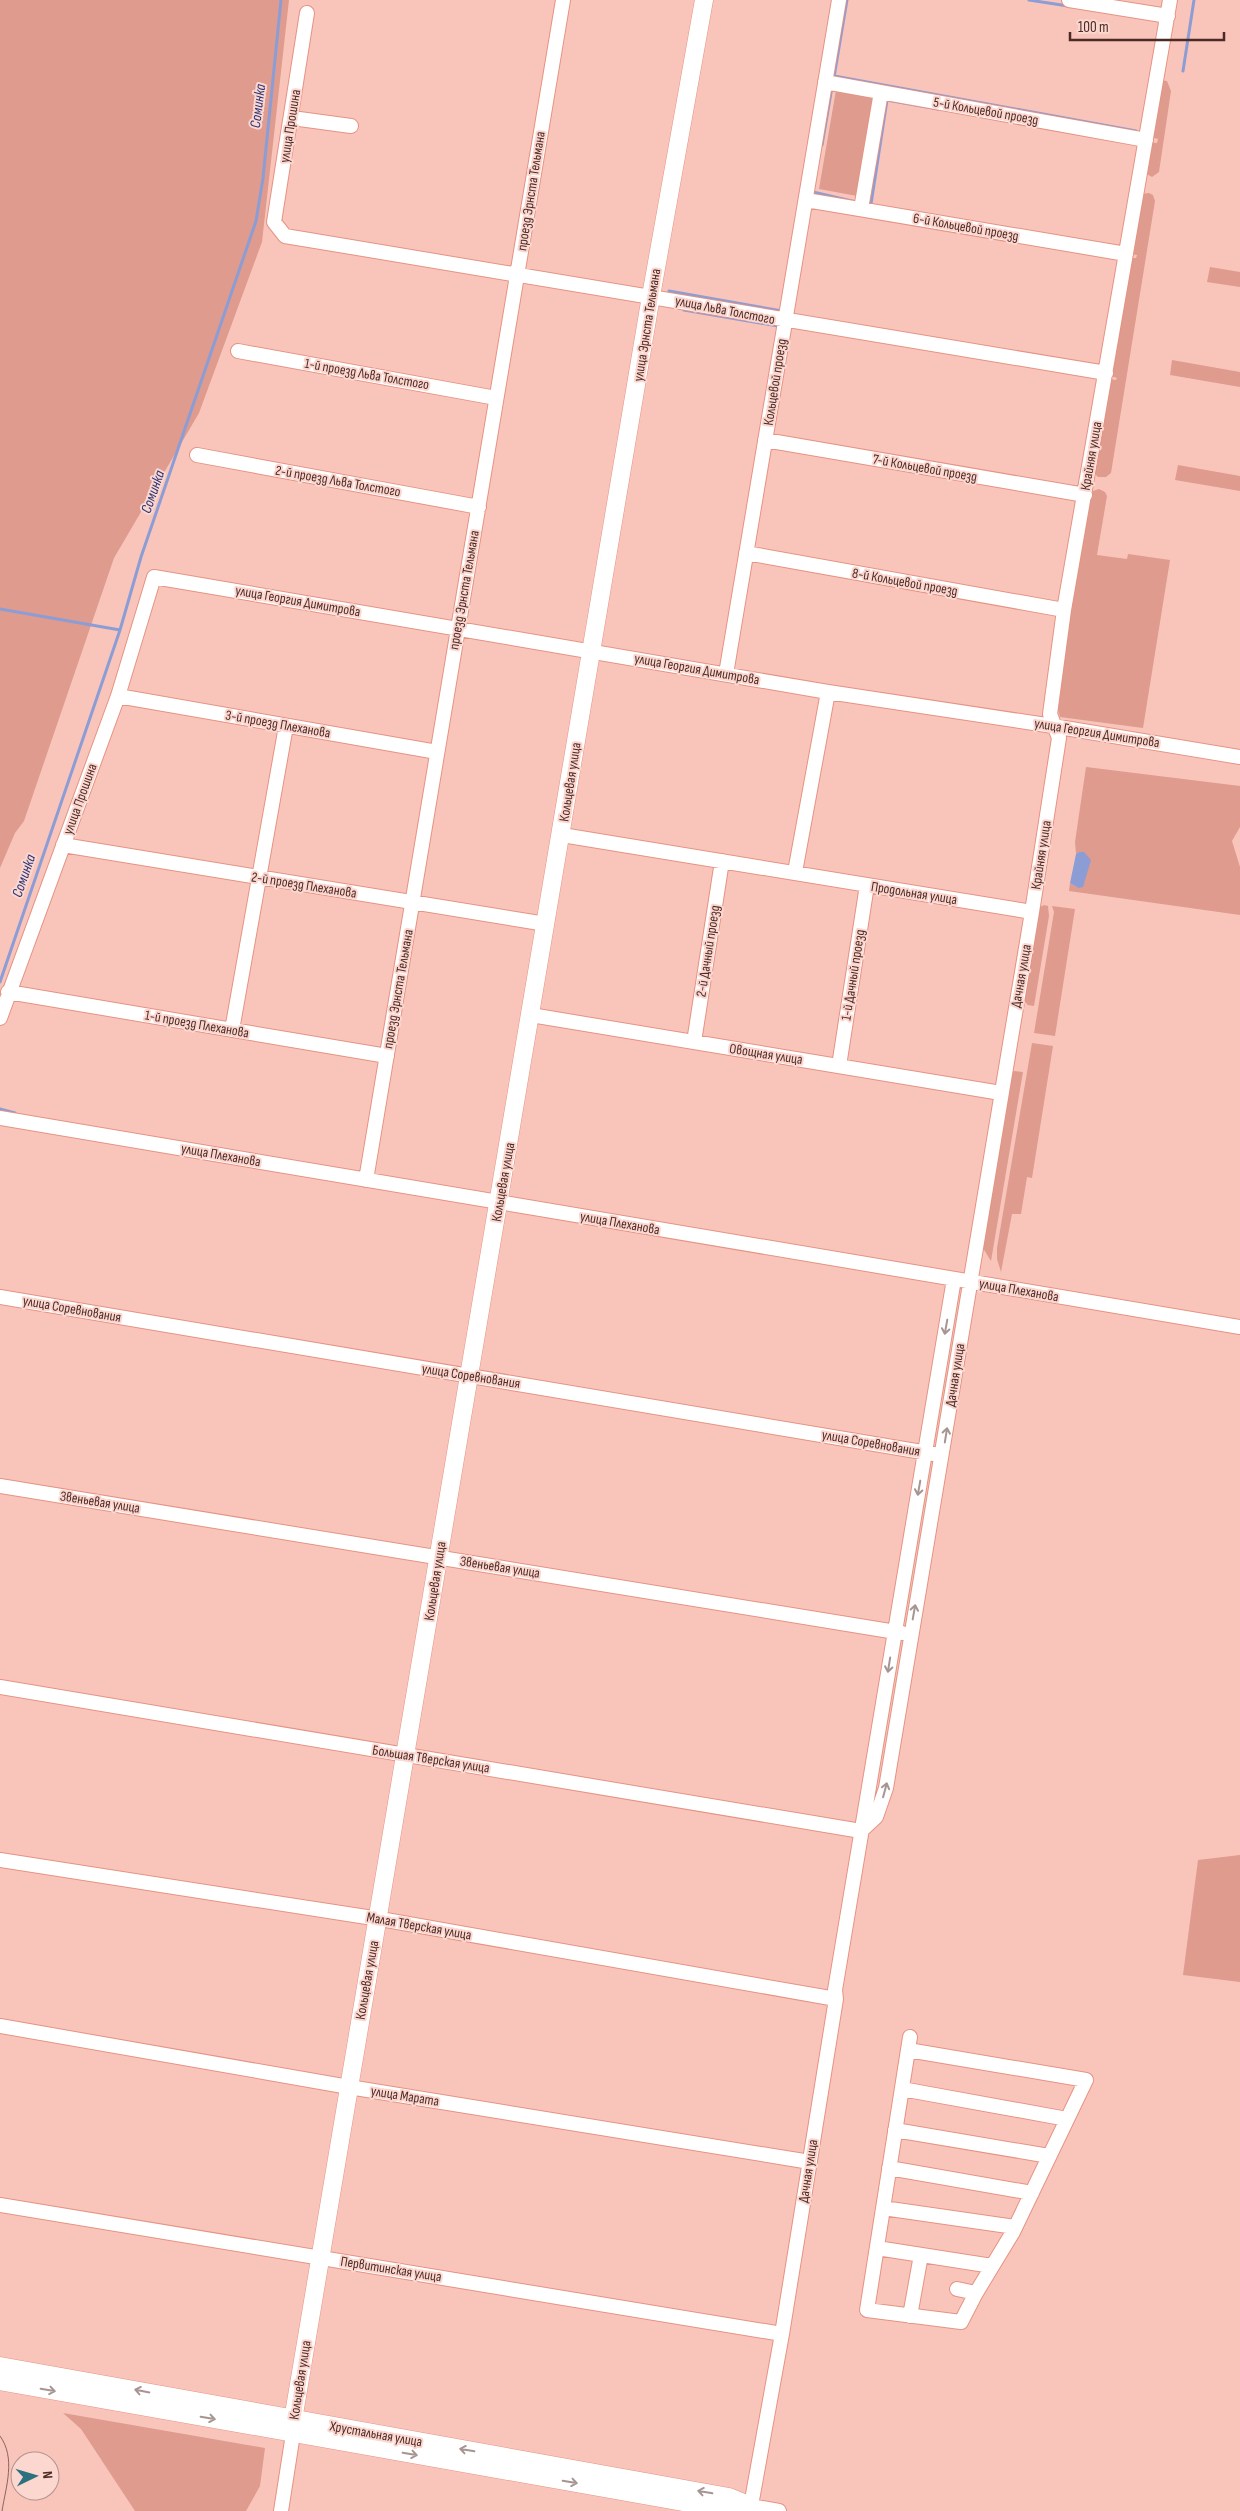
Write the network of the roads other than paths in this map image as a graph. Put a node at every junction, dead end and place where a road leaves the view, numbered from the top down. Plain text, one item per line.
1 (563, 0) edge
2 (704, 0) edge
3 (839, 0) edge
4 (1069, 0) edge
5 (1170, 0) edge
6 (307, 13) dead end
7 (1168, 16) junction
8 (825, 82) junction
9 (881, 92) junction
10 (292, 118) junction
11 (351, 126) dead end
12 (1146, 140) junction
13 (806, 200) junction
14 (861, 209) junction
15 (285, 236) joint
16 (1126, 254) junction
17 (518, 274) junction
18 (651, 296) junction
19 (785, 321) junction
20 (238, 351) dead end
21 (1106, 374) junction
22 (496, 398) junction
23 (765, 440) junction
24 (197, 455) dead end
25 (1085, 495) junction
26 (479, 507) junction
27 (746, 553) junction
28 (154, 577) joint
29 (1064, 610) junction
30 (458, 628) junction
31 (592, 651) junction
32 (726, 674) junction
33 (828, 692) junction
34 (118, 696) junction
35 (286, 726) junction
36 (1053, 726) junction
37 (437, 752) junction
38 (1240, 757) edge
39 (562, 835) junction
40 (63, 846) junction
41 (722, 861) junction
42 (795, 872) junction
43 (259, 878) junction
44 (867, 885) junction
45 (413, 903) junction
46 (1032, 912) junction
47 (546, 924) junction
48 (8, 992) junction
49 (531, 1015) junction
50 (0, 1018) edge
51 (232, 1030) junction
52 (694, 1042) junction
53 (387, 1056) junction
54 (839, 1066) junction
55 (1001, 1093) junction
56 (0, 1118) edge
57 (366, 1180) junction
58 (500, 1202) junction
59 (954, 1279) junction
60 (970, 1282) junction
61 (0, 1297) edge
62 (1240, 1327) edge
63 (470, 1376) junction
64 (925, 1452) junction
65 (942, 1455) junction
66 (0, 1486) edge
67 (438, 1557) junction
68 (895, 1631) junction
69 (910, 1634) junction
70 (0, 1687) edge
71 (406, 1755) junction
72 (862, 1831) junction
73 (0, 1860) edge
74 (378, 1918) junction
75 (836, 1999) junction
76 (0, 2026) edge
77 (349, 2087) junction
78 (902, 2089) junction
79 (1067, 2120) junction
80 (896, 2130) junction
81 (1049, 2156) junction
82 (810, 2162) junction
83 (889, 2168) junction
84 (1032, 2193) junction
85 (0, 2205) edge
86 (883, 2208) junction
87 (1015, 2227) junction
88 (877, 2248) junction
89 (921, 2255) junction
90 (320, 2257) junction
91 (992, 2266) junction
92 (957, 2289) dead end
93 (976, 2293) junction
94 (910, 2316) junction
95 (782, 2334) junction
96 (0, 2366) edge
97 (0, 2381) edge
98 (293, 2427) junction
99 (751, 2509) edge
100 (281, 2511) edge
101 (779, 2511) edge

1 - 17 street, проезд Эрнста Тельмана
2 - 18 main road, улица Эрнста Тельмана
3 - 8 street, Кольцевой проезд
4 - 7 street
5 - 7 street, Крайняя улица
6 - 10 street, улица Прошина
7 - 12 street, Крайняя улица
8 - 9 street, 5-й Кольцевой проезд
8 - 13 street, Кольцевой проезд
9 - 12 street, 5-й Кольцевой проезд
9 - 14 street
10 - 11 street
10 - 15 street, улица Прошина
12 - 16 street, Крайняя улица
13 - 14 street, 6-й Кольцевой проезд
13 - 19 street, Кольцевой проезд
14 - 16 street, 6-й Кольцевой проезд
15 - 17 street, улица Льва Толстого
16 - 21 street, Крайняя улица
17 - 18 street, улица Льва Толстого
17 - 22 street, проезд Эрнста Тельмана
18 - 19 street, улица Льва Толстого
18 - 31 main road, улица Эрнста Тельмана
19 - 21 street, улица Льва Толстого
19 - 23 street, Кольцевой проезд
20 - 22 street, 1-й проезд Льва Толстого
21 - 25 street, Крайняя улица
22 - 26 street, проезд Эрнста Тельмана
23 - 25 street, 7-й Кольцевой проезд
23 - 27 street, Кольцевой проезд
24 - 26 street, 2-й проезд Льва Толстого
25 - 29 street, Крайняя улица
26 - 30 street, проезд Эрнста Тельмана
27 - 29 street, 8-й Кольцевой проезд
27 - 32 street, Кольцевой проезд
28 - 30 street, улица Георгия Димитрова
28 - 34 street, улица Прошина
29 - 36 street, Крайняя улица
30 - 31 street, улица Георгия Димитрова
30 - 37 street, проезд Эрнста Тельмана
31 - 32 street, улица Георгия Димитрова
31 - 39 main road, Кольцевая улица
32 - 33 street, улица Георгия Димитрова
33 - 36 street, улица Георгия Димитрова
33 - 42 street
34 - 35 street, 3-й проезд Плеханова
34 - 40 street, улица Прошина
35 - 37 street, 3-й проезд Плеханова
35 - 43 street
36 - 38 street, улица Георгия Димитрова
36 - 46 street, Крайняя улица
37 - 45 street, проезд Эрнста Тельмана
39 - 41 street, Продольная улица
39 - 47 main road, Кольцевая улица
40 - 43 street, 2-й проезд Плеханова
40 - 48 street, улица Прошина
41 - 42 street, Продольная улица
41 - 52 street, 2-й Дачный проезд
42 - 44 street, Продольная улица
43 - 45 street, 2-й проезд Плеханова
43 - 51 street
44 - 46 street, Продольная улица
44 - 54 street, 1-й Дачный проезд
45 - 47 street, 2-й проезд Плеханова
45 - 53 street, проезд Эрнста Тельмана
46 - 55 street, Дачная улица
47 - 49 main road, Кольцевая улица
48 - 50 street, улица Прошина
48 - 51 street, 1-й проезд Плеханова
49 - 52 street, Овощная улица
49 - 58 main road, Кольцевая улица
51 - 53 street, 1-й проезд Плеханова
52 - 54 street, Овощная улица
53 - 57 street, проезд Эрнста Тельмана
54 - 55 street, Овощная улица
55 - 60 street, Дачная улица
56 - 57 street, улица Плеханова
57 - 58 street, улица Плеханова
58 - 59 street, улица Плеханова
58 - 63 main road, Кольцевая улица
59 - 60 street, улица Плеханова
59 -> 64 street, Дачная улица
60 - 62 street, улица Плеханова
65 -> 60 street, Дачная улица
61 - 63 street, улица Соревнования
63 - 64 street, улица Соревнования
63 - 67 main road, Кольцевая улица
64 - 65 street, улица Соревнования
64 -> 68 street, Дачная улица
69 -> 65 street, Дачная улица
66 - 67 street, Звеньевая улица
67 - 68 street, Звеньевая улица
67 - 71 main road, Кольцевая улица
68 - 69 street, Звеньевая улица
68 -> 72 street, Дачная улица
72 -> 69 street, Дачная улица
70 - 71 street, Большая Тверская улица
71 - 72 street, Большая Тверская улица
71 - 74 main road, Кольцевая улица
72 - 75 street, Дачная улица
73 - 74 street, Малая Тверская улица
74 - 75 street, Малая Тверская улица
74 - 77 main road, Кольцевая улица
75 - 82 street, Дачная улица
76 - 77 street, улица Марата
77 - 82 street, улица Марата
77 - 90 main road, Кольцевая улица
78 - 79 street
78 - 79 street
78 - 80 street
79 - 81 street
80 - 81 street
80 - 83 street
81 - 84 street
82 - 95 street, Дачная улица
83 - 84 street
83 - 86 street
84 - 87 street
85 - 90 street, Первитинская улица
86 - 87 street
86 - 88 street
87 - 91 street
88 - 89 street
88 - 94 street
89 - 91 street
89 - 94 street
90 - 95 street, Первитинская улица
90 - 98 main road, Кольцевая улица
91 - 93 street
92 - 93 street
93 - 94 street
95 - 99 street, Дачная улица
98 -> 96 main road, Хрустальная улица
97 -> 98 main road, Хрустальная улица
98 - 99 main road, Хрустальная улица
98 - 100 street, Кольцевая улица
99 - 101 street, Хрустальная улица

